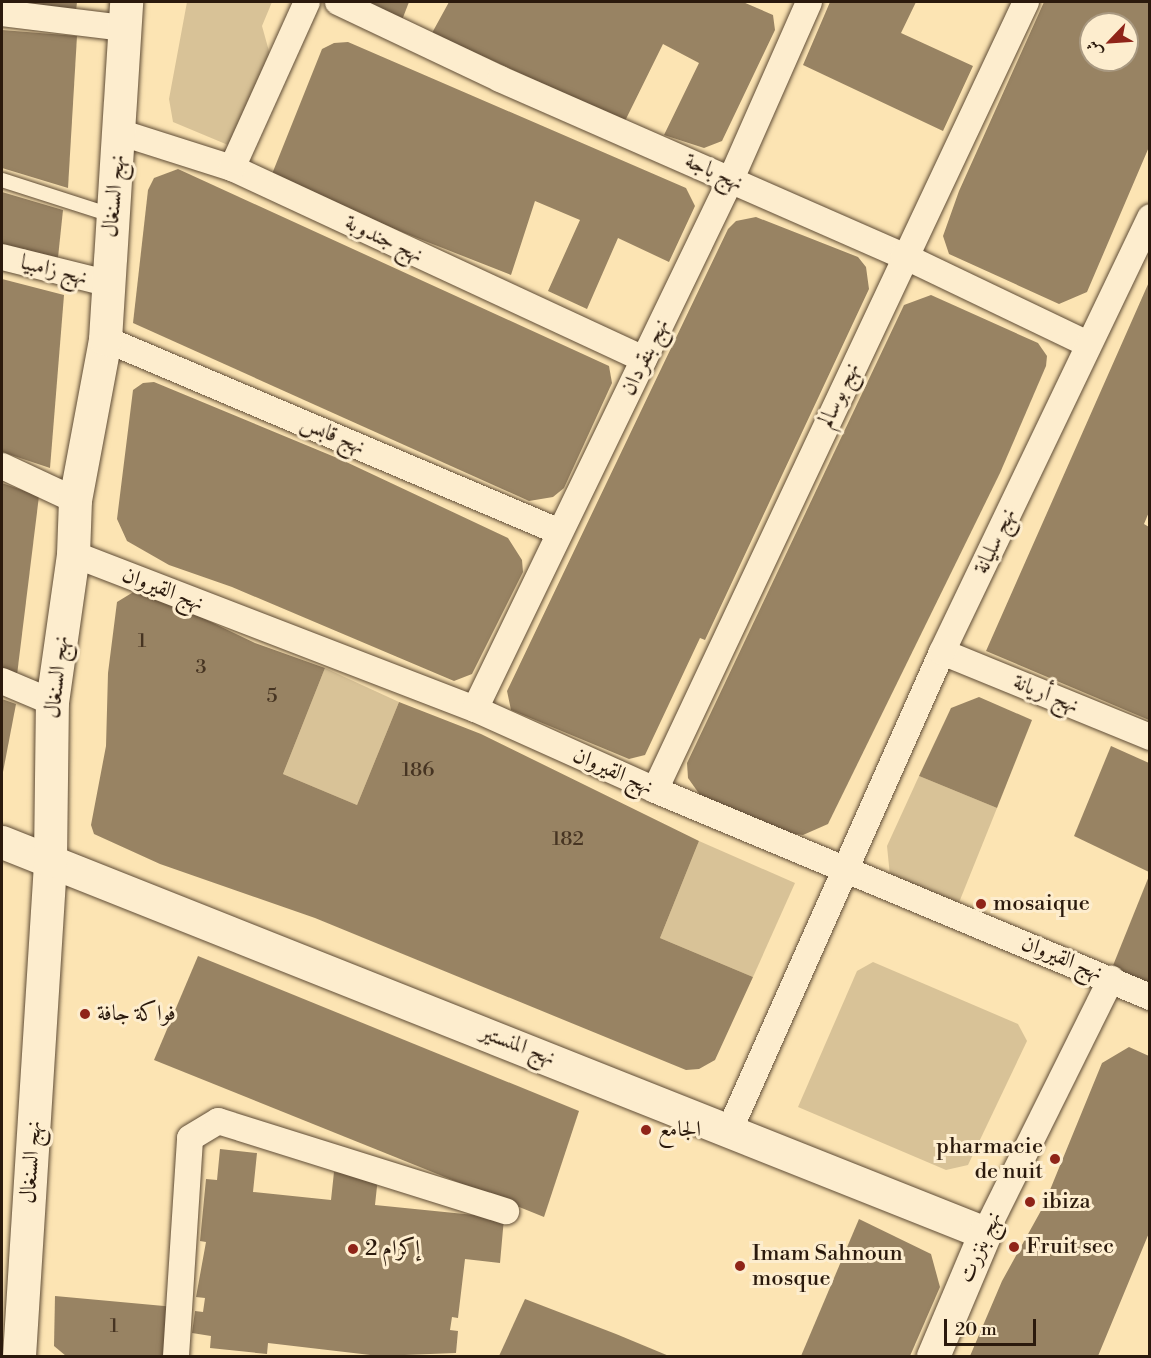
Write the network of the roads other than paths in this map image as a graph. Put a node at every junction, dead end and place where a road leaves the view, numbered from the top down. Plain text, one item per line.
1 (307, 2) edge
2 (338, 2) edge
3 (809, 2) edge
4 (1026, 2) edge
5 (2, 13) edge
6 (125, 15) edge
7 (119, 132) junction
8 (232, 168) junction
9 (731, 179) junction
10 (2, 180) edge
11 (114, 216) junction
12 (1149, 217) edge
13 (904, 256) junction
14 (2, 257) edge
15 (106, 283) junction
16 (105, 339) junction
17 (1089, 344) junction
18 (644, 359) junction
19 (2, 466) edge
20 (75, 500) junction
21 (560, 532) junction
22 (74, 554) junction
23 (942, 652) junction
24 (2, 681) edge
25 (52, 702) junction
26 (475, 709) junction
27 (1149, 736) edge
28 (655, 789) junction
29 (2, 842) edge
30 (50, 861) junction
31 (847, 868) junction
32 (1111, 979) junction
33 (1149, 997) edge
34 (730, 1129) junction
35 (506, 1211) dead end
36 (985, 1233) junction
37 (19, 1356) edge
38 (176, 1356) edge
39 (933, 1356) edge

1 - 8 street
2 - 9 street, نهج باجة
3 - 9 street, نهج بنقردان
4 - 13 street, نهج بوسالم
5 - 6 street
6 - 7 street, نهج السنغال
7 - 8 street, نهج جندوبة
7 - 11 street, نهج السنغال
8 - 18 street, نهج جندوبة
9 - 13 street, نهج باجة
9 - 18 street, نهج بنقردان
10 - 11 lane
11 - 15 street, نهج السنغال
12 - 17 street, نهج سليانة
13 - 17 street, نهج باجة
13 - 28 street, نهج بوسالم
14 - 15 street, نهج زامبيا
15 - 16 street, نهج السنغال
16 - 20 street, نهج السنغال
16 - 21 street, نهج قابس
17 - 23 street, نهج سليانة
18 - 21 street, نهج بنقردان
19 - 20 street
20 - 22 street, نهج السنغال
21 - 26 street, نهج بنقردان
22 - 25 street, نهج السنغال
22 - 26 street, نهج القيروان
23 - 27 street, نهج أريانة
23 - 31 street, نهج سليانة
24 - 25 street
25 - 30 street, نهج السنغال
26 - 28 street, نهج القيروان
28 - 31 street, نهج القيروان
29 - 30 street, نهج المنستير
30 - 34 street, نهج المنستير
30 - 37 street, نهج السنغال
31 - 32 street, نهج القيروان
31 - 34 street, نهج سليانة
32 - 33 street, نهج القيروان
32 - 36 street, نهج بنزرت
34 - 36 street, نهج المنستير
35 - 38 street
36 - 39 street, نهج بنزرت

